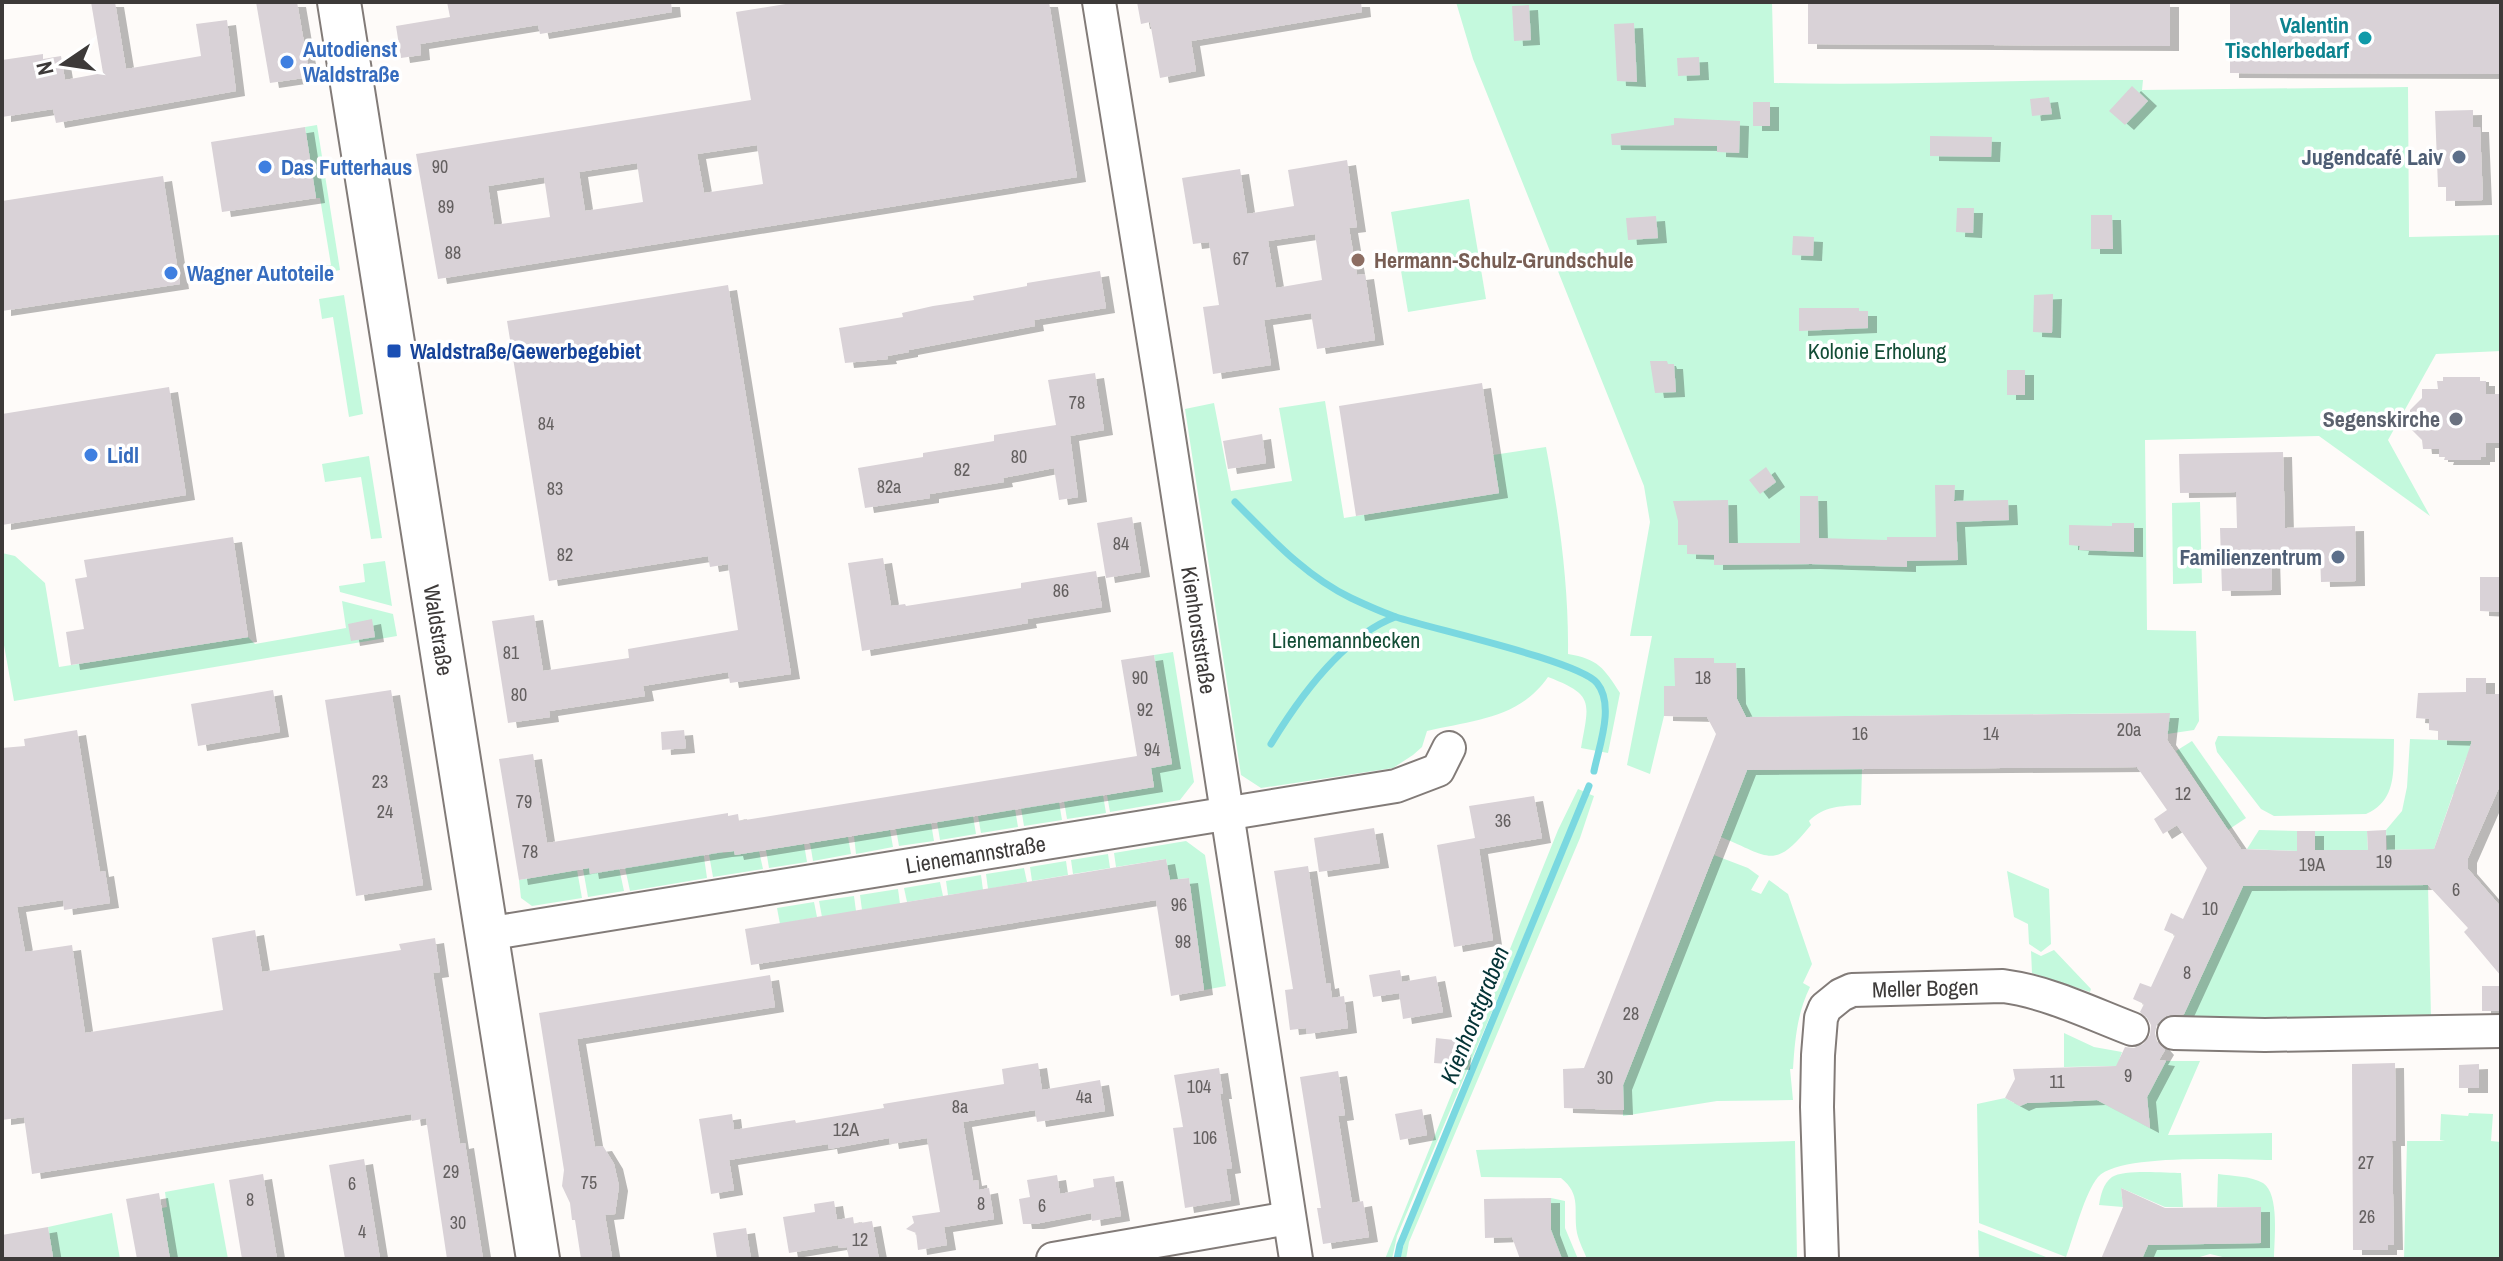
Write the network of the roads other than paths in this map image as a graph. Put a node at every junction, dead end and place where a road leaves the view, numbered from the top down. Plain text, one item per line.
1 (339, 2) edge
2 (1099, 2) edge
3 (1449, 748) dead end
4 (1227, 813) junction
5 (486, 934) junction
6 (2132, 1029) dead end
7 (2501, 1031) edge
8 (2174, 1033) dead end
9 (1289, 1218) junction
10 (538, 1259) edge
11 (1053, 1259) edge
12 (1296, 1259) edge
13 (1822, 1259) edge

1 - 5 main road, Waldstraße
2 - 4 street, Kienhorststraße
3 - 4 street, Lienemannstraße
4 - 5 street, Lienemannstraße
4 - 9 street, Kienhorststraße
5 - 10 main road, Waldstraße
6 - 13 street, Meller Bogen
7 - 8 street
9 - 11 street
9 - 12 street, Kienhorststraße

